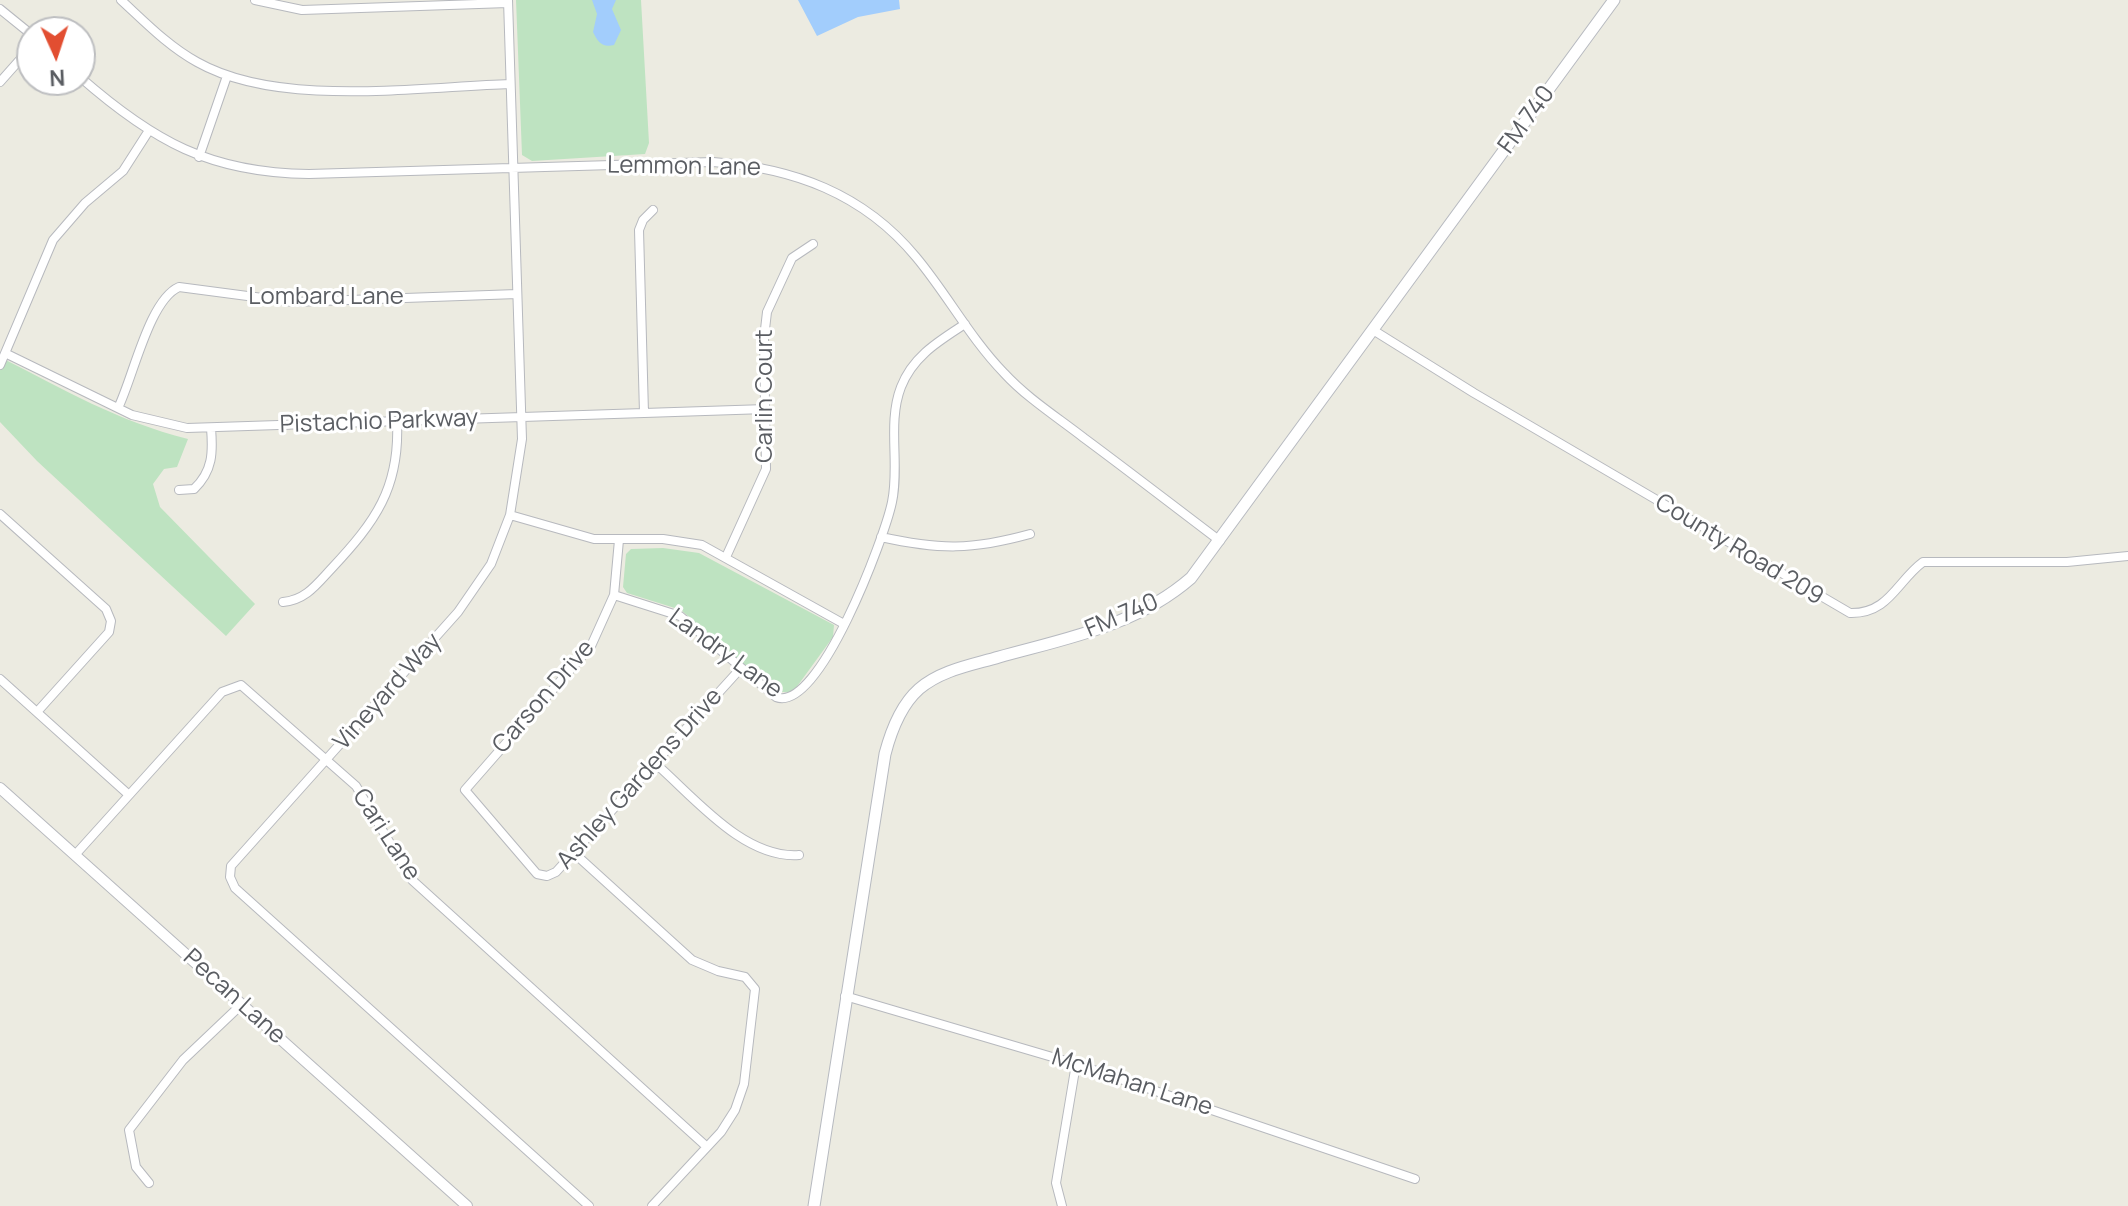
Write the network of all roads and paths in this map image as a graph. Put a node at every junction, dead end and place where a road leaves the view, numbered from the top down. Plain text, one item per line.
1 (121, 0) edge
2 (255, 0) edge
3 (1614, 0) edge
4 (508, 1) edge
5 (375, 4) edge
6 (0, 9) edge
7 (16, 22) edge
8 (16, 64) edge
9 (227, 76) junction
10 (0, 82) edge
11 (510, 84) junction
12 (96, 90) edge
13 (148, 132) junction
14 (199, 157) junction
15 (513, 167) junction
16 (653, 210) dead end
17 (813, 244) dead end
18 (517, 294) junction
19 (965, 324) junction
20 (1373, 330) junction
21 (7, 354) junction
22 (0, 365) edge
23 (118, 408) junction
24 (766, 409) junction
25 (644, 413) junction
26 (521, 417) junction
27 (397, 422) junction
28 (211, 428) junction
29 (179, 490) dead end
30 (0, 514) edge
31 (510, 515) junction
32 (1030, 534) dead end
33 (881, 537) junction
34 (619, 540) junction
35 (1220, 541) junction
36 (2128, 556) edge
37 (726, 557) junction
38 (614, 595) junction
39 (283, 602) dead end
40 (844, 624) junction
41 (741, 668) junction
42 (0, 679) edge
43 (37, 712) junction
44 (327, 760) junction
45 (656, 764) junction
46 (0, 788) edge
47 (129, 795) junction
48 (502, 836) joint
49 (574, 853) junction
50 (75, 855) junction
51 (799, 855) dead end
52 (845, 996) junction
53 (242, 1004) junction
54 (1076, 1064) junction
55 (707, 1147) junction
56 (1415, 1179) dead end
57 (149, 1183) dead end
58 (467, 1206) edge
59 (589, 1206) edge
60 (652, 1206) edge
61 (814, 1206) edge
62 (1062, 1206) edge

1 - 9 street
2 - 5 street
3 - 20 main road, FM 740 / FM 740
4 - 5 street
4 - 11 street, Vineyard Way
6 - 7 street
8 - 10 street
9 - 11 street
9 - 14 street
11 - 15 street, Vineyard Way
12 - 13 street, Lemmon Lane
13 - 14 street, Lemmon Lane
13 - 21 street
14 - 15 street, Lemmon Lane
15 - 18 street, Vineyard Way
15 - 19 street, Lemmon Lane
16 - 25 street
17 - 24 street, Carlin Court
18 - 23 street, Lombard Lane
18 - 26 street, Vineyard Way
19 - 33 street, Landry Lane
19 - 35 street, Lemmon Lane
20 - 35 main road, FM 740 / FM 740
20 - 36 street, County Road 209
21 - 22 street
21 - 23 street, Pistachio Parkway
23 - 28 street, Pistachio Parkway
24 - 25 street, Pistachio Parkway
24 - 37 street, Carlin Court
25 - 26 street, Pistachio Parkway
26 - 27 street, Pistachio Parkway
26 - 31 street, Vineyard Way
27 - 28 street, Pistachio Parkway
27 - 39 street
28 - 29 street
30 - 43 street
31 - 34 street
31 - 44 street, Vineyard Way
32 - 33 street
33 - 40 street, Landry Lane
34 - 37 street
34 - 38 street, Carson Drive
35 - 52 main road, FM 740 / FM 740
37 - 40 street
38 - 41 street, Landry Lane
38 - 48 street, Carson Drive
40 - 41 street, Landry Lane
41 - 45 street, Ashley Gardens Drive
42 - 43 street
43 - 47 street
44 - 47 street, Cari Lane
44 - 55 street, Cari Lane
44 - 59 street, Vineyard Way
45 - 49 street, Ashley Gardens Drive
45 - 51 street
46 - 50 street, Pecan Lane
47 - 50 street, Cari Lane
48 - 49 street, Ashley Gardens Drive
49 - 55 street
50 - 53 street, Pecan Lane
52 - 54 street, McMahan Lane
52 - 61 main road, FM 740 / FM 740
53 - 57 street
53 - 58 street, Pecan Lane
54 - 56 street, McMahan Lane
54 - 62 street
55 - 60 street

